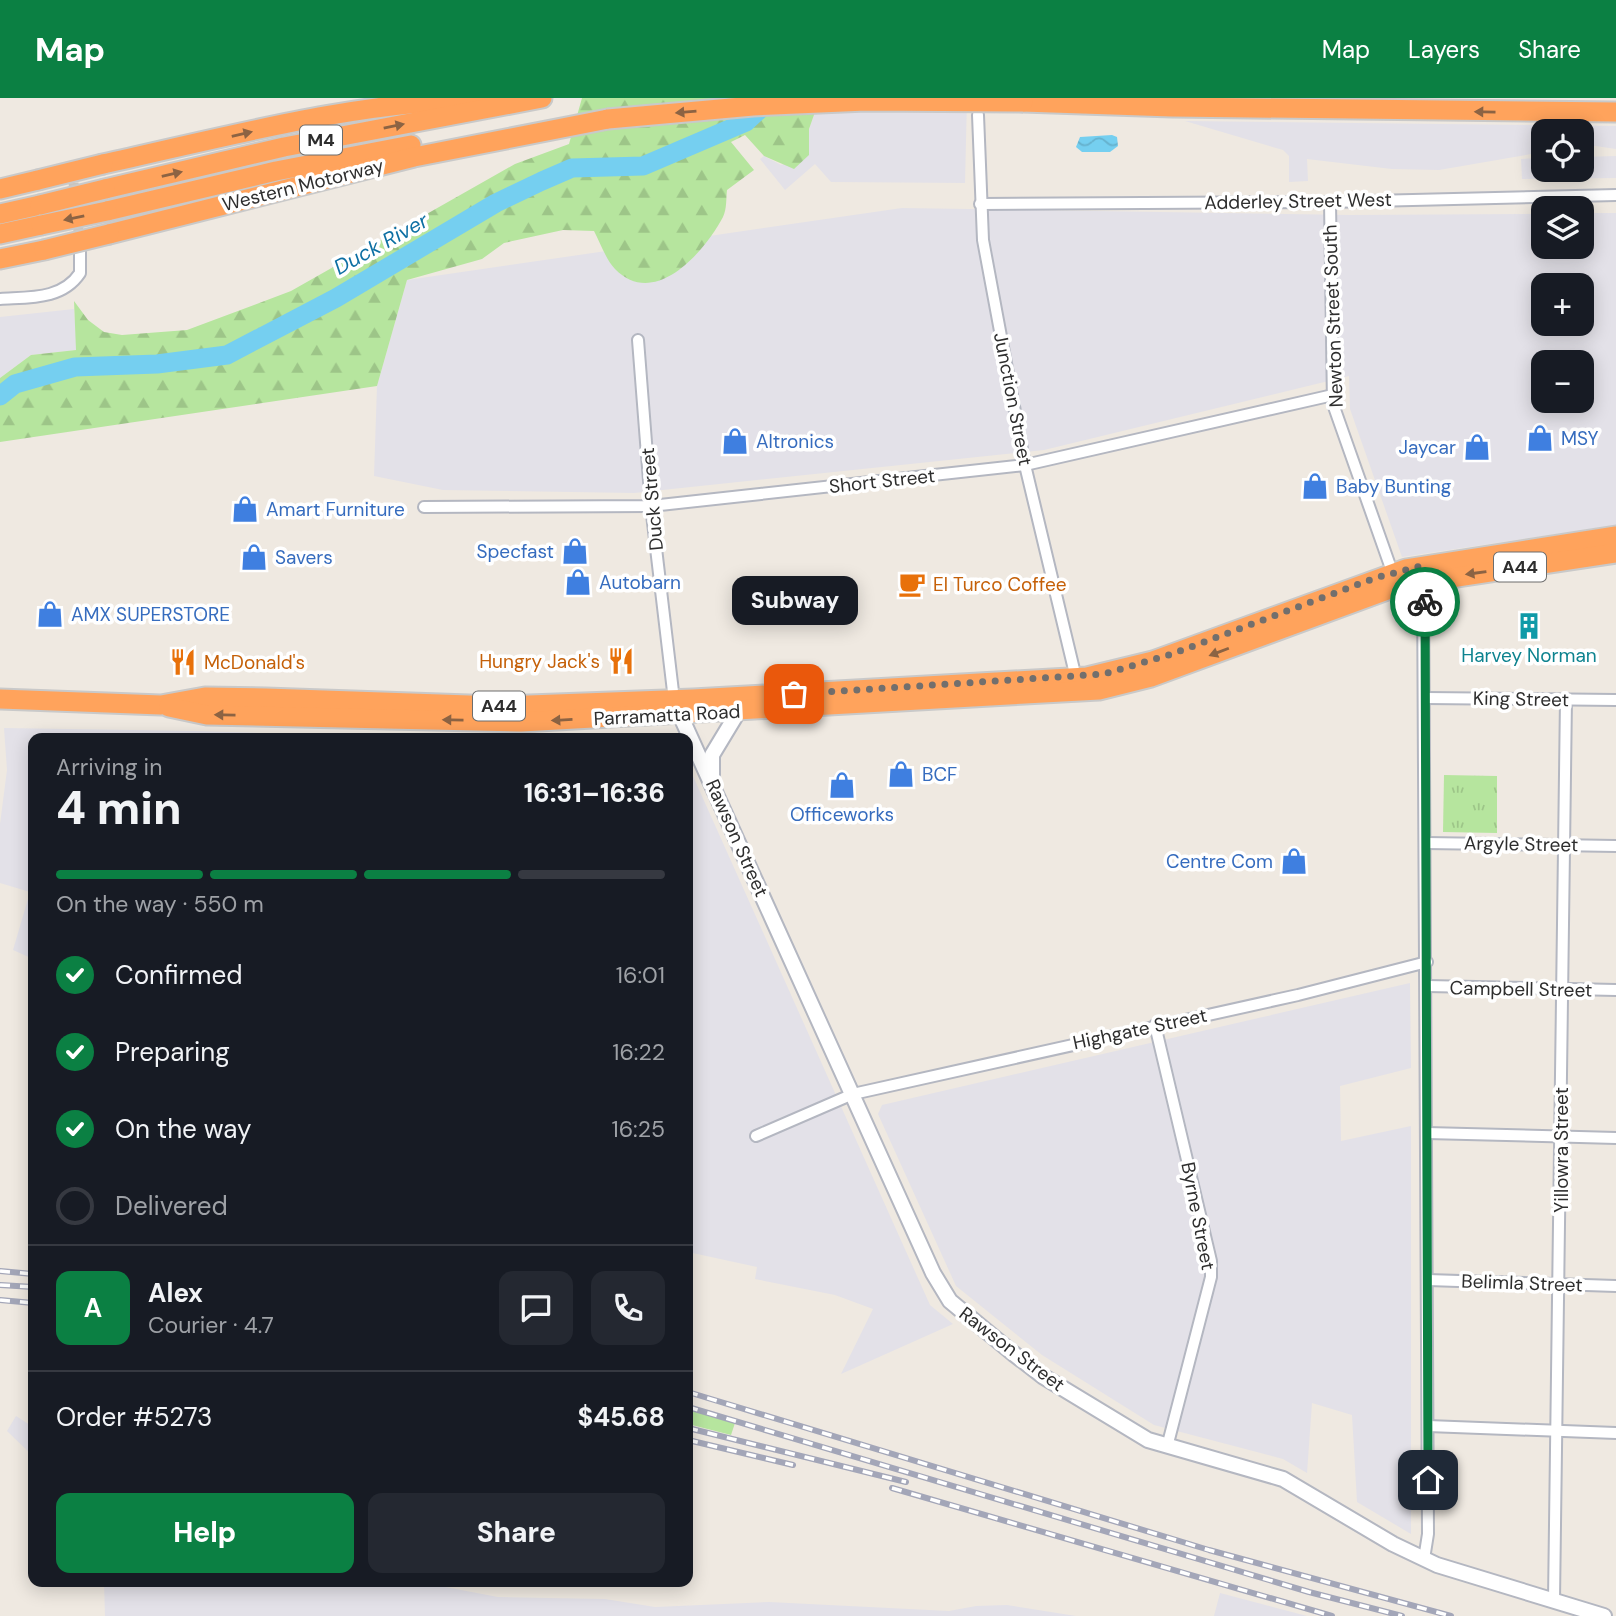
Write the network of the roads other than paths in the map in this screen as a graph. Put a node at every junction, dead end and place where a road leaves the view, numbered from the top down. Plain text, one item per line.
1 (540, 98) edge
2 (1616, 112) edge
3 (978, 115) dead end
4 (512, 132) junction
5 (0, 189) edge
6 (1616, 195) edge
7 (1329, 202) junction
8 (980, 204) junction
9 (0, 214) edge
10 (0, 234) edge
11 (80, 252) tunnel mouth
12 (0, 259) edge
13 (0, 299) edge
14 (638, 340) dead end
15 (1333, 395) junction
16 (1025, 465) junction
17 (651, 506) junction
18 (424, 507) dead end
19 (1616, 536) edge
20 (1616, 553) edge
21 (1422, 574) junction
22 (1395, 580) junction
23 (1076, 678) junction
24 (1426, 698) junction
25 (1566, 699) junction
26 (5, 700) edge
27 (1616, 700) edge
28 (676, 707) junction
29 (737, 712) junction
30 (688, 733) edge
31 (693, 742) edge
32 (712, 782) junction
33 (1426, 843) junction
34 (1565, 845) junction
35 (1616, 846) edge
36 (1427, 962) junction
37 (1427, 986) junction
38 (1563, 990) junction
39 (1616, 990) edge
40 (1155, 1025) junction
41 (853, 1094) junction
42 (1427, 1133) junction
43 (756, 1136) dead end
44 (1561, 1137) junction
45 (1616, 1138) edge
46 (1428, 1280) junction
47 (1560, 1285) junction
48 (1616, 1286) edge
49 (1428, 1426) junction
50 (1559, 1433) junction
51 (1616, 1433) edge
52 (1167, 1447) junction
53 (1424, 1559) junction
54 (1554, 1600) junction
55 (1604, 1616) edge

5 -> 1 highway, M4, bridge
9 -> 1 highway, Western Motorway / M4, bridge
2 -> 4 highway, Western Motorway / M4, bridge
3 - 8 street, Junction Street
4 -> 10 highway, Western Motorway / M4, bridge
4 - 12 highway, Western Motorway / M4, bridge
6 - 7 street, Adderley Street West
7 - 8 street, Adderley Street West
7 - 15 street, Newton Street South
8 - 16 street, Junction Street
11 - 13 street
14 - 17 street, Duck Street
15 - 16 street, Short Street
15 - 22 street, Newton Street South
16 - 17 street, Short Street
16 - 23 street, Junction Street
17 - 18 street, Short Street
17 - 28 street, Duck Street
19 - 21 highway, Parramatta Road / A44
20 -> 21 highway, Parramatta Road / A44
21 - 22 highway, Parramatta Road / A44
21 - 24 street
22 - 23 highway, Parramatta Road / A44
22 -> 29 highway, Parramatta Road / A44
23 - 28 highway, Parramatta Road / A44
24 - 25 street, King Street
24 - 33 street
25 - 27 street, King Street
25 - 34 street, Yillowra Street
26 - 28 highway, Parramatta Road / A44
28 - 29 highway, Parramatta Road / A44
28 - 30 main road, Rawson Street
29 - 32 main road
31 - 32 main road, Rawson Street
32 - 41 main road, Rawson Street
33 - 34 street, Argyle Street
33 - 36 street
34 - 35 street, Argyle Street
34 - 38 street, Yillowra Street
36 - 37 street
36 - 40 street, Highgate Street
37 - 38 street, Campbell Street
37 - 42 street
38 - 39 street, Campbell Street
38 - 44 street, Yillowra Street
40 - 41 street, Highgate Street
40 - 52 street, Byrne Street
41 - 43 street, Highgate Street
41 - 52 main road, Rawson Street
42 - 44 street
42 - 46 street
44 - 45 street
44 - 47 street, Yillowra Street
46 - 47 street, Belimla Street
46 - 49 street
47 - 48 street, Belimla Street
47 - 50 street, Yillowra Street
49 - 50 street
49 - 53 street
50 - 51 street
50 - 54 street, Yillowra Street
52 - 53 main road, Rawson Street
53 - 54 main road, Rawson Street
54 - 55 main road, Rawson Street

